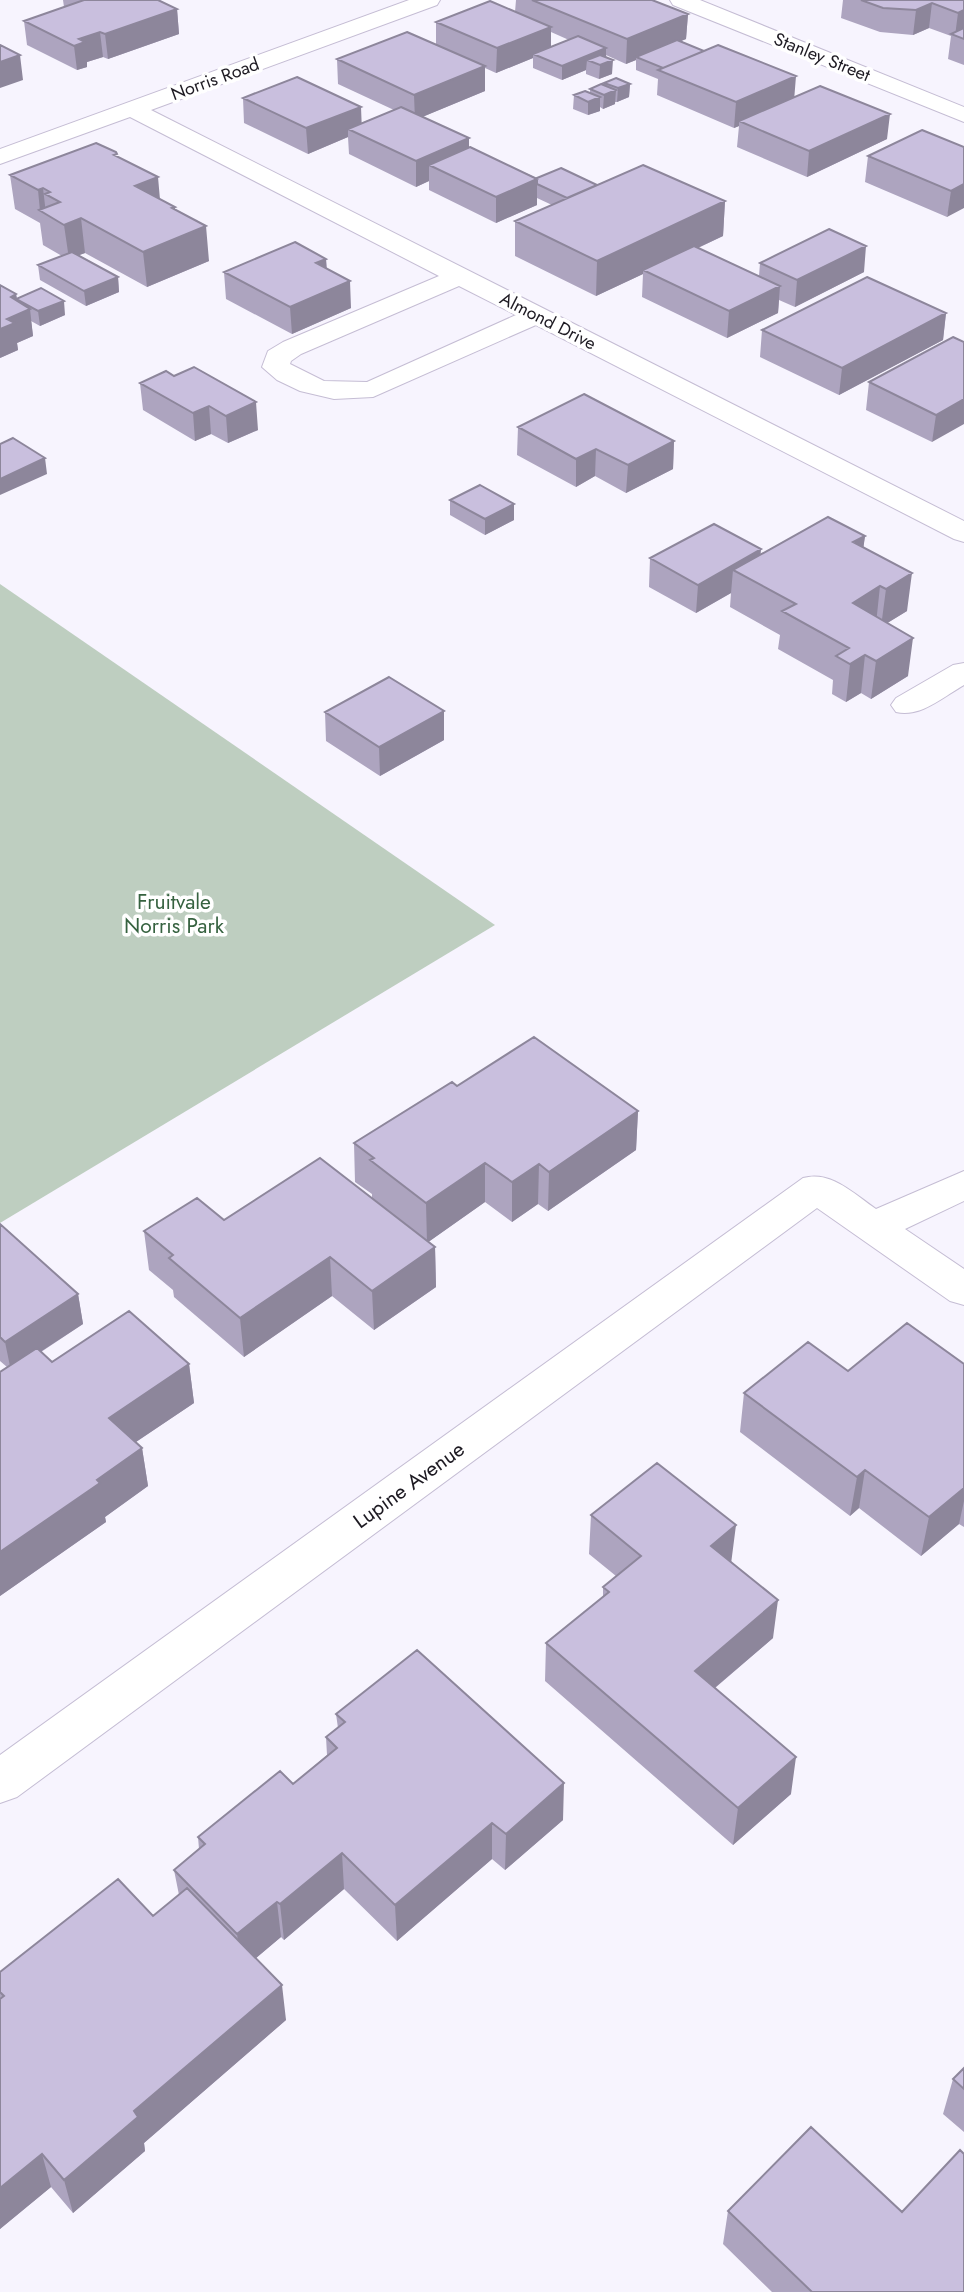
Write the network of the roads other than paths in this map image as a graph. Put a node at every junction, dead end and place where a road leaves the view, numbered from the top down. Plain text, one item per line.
1 (428, 0) edge
2 (681, 0) edge
3 (132, 109) junction
4 (964, 115) edge
5 (0, 157) edge
6 (460, 276) junction
7 (537, 315) junction
8 (964, 533) edge
9 (964, 671) edge
10 (907, 705) dead end
11 (964, 1185) edge
12 (875, 1228) junction
13 (964, 1290) edge
14 (0, 1782) edge

1 - 3 street, Norris Road
2 - 4 street, Stanley Street
3 - 5 street, Norris Road
3 - 6 street, Almond Drive
6 - 7 street, Almond Drive
6 - 7 street
7 - 8 street, Almond Drive
9 - 10 street
11 - 12 street
12 - 13 street
12 - 14 street, Lupine Avenue

